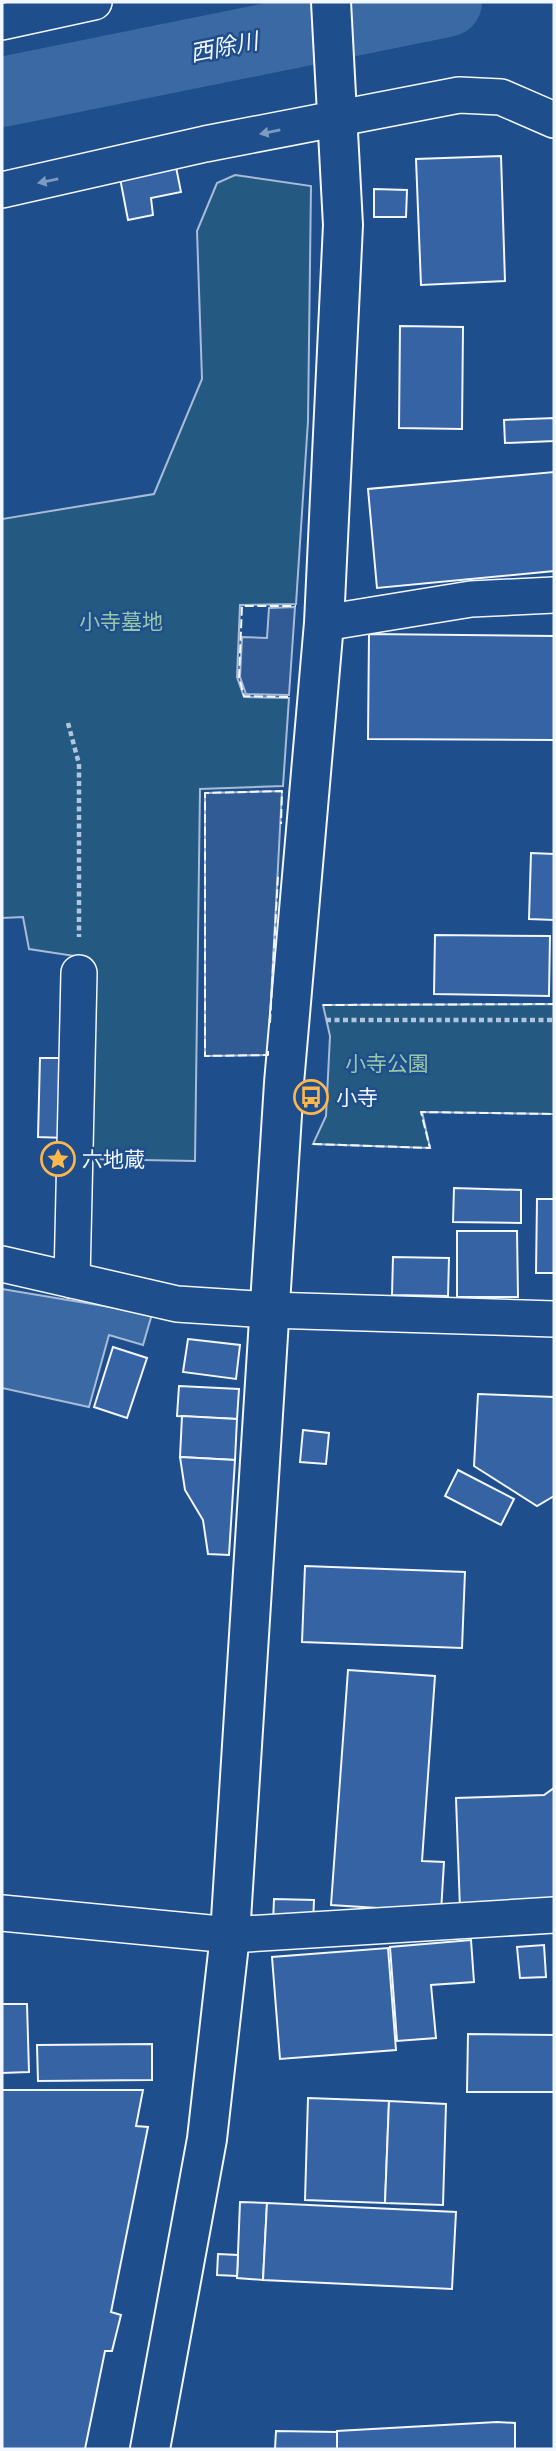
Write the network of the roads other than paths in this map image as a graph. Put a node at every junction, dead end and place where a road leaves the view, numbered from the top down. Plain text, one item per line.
1 (94, 2) edge
2 (331, 2) edge
3 (2, 22) edge
4 (337, 118) junction
5 (554, 120) edge
6 (2, 190) edge
7 (554, 595) edge
8 (324, 623) junction
9 (79, 972) road end
10 (2, 1264) edge
11 (72, 1280) junction
12 (269, 1310) junction
13 (554, 1319) edge
14 (2, 1913) edge
15 (554, 1915) edge
16 (230, 1935) junction
17 (150, 2449) edge

1 - 3 street
2 - 4 street
4 - 5 street
4 -> 6 street
4 - 8 street
7 - 8 street
8 - 12 street
9 - 11 street
10 - 11 street
11 - 12 street
12 - 13 street
12 - 16 street
14 - 16 street
15 - 16 street
16 - 17 street

